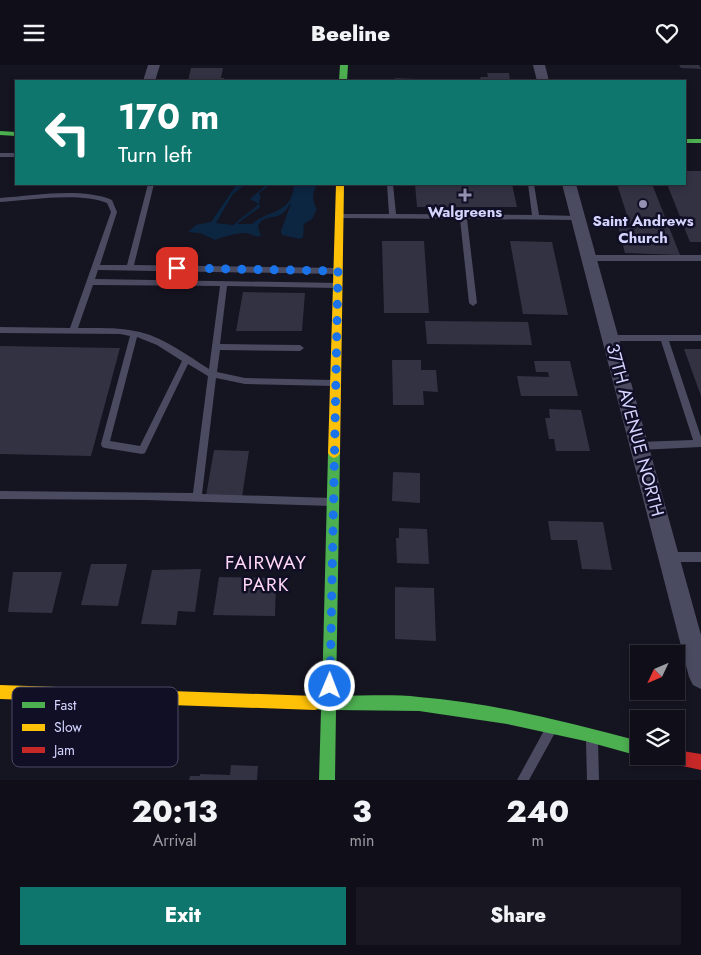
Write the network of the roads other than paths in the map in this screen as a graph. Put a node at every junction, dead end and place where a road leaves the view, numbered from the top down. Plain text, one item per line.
1 (154, 65) edge
2 (344, 65) edge
3 (538, 65) edge
4 (149, 80) edge
5 (343, 80) edge
6 (542, 80) edge
7 (0, 133) edge
8 (15, 134) edge
9 (686, 141) edge
10 (701, 141) edge
11 (0, 155) edge
12 (15, 155) edge
13 (151, 185) edge
14 (340, 185) edge
15 (390, 185) edge
16 (531, 185) edge
17 (569, 185) edge
18 (0, 200) edge
19 (339, 216) junction
20 (393, 217) junction
21 (463, 217) junction
22 (536, 218) junction
23 (578, 218) junction
24 (589, 258) junction
25 (701, 258) edge
26 (95, 267) junction
27 (130, 267) junction
28 (177, 268) junction
29 (338, 271) junction
30 (90, 281) junction
31 (173, 283) junction
32 (224, 283) junction
33 (338, 285) junction
34 (473, 303) dead end
35 (0, 330) edge
36 (74, 331) junction
37 (134, 334) junction
38 (610, 338) junction
39 (664, 338) junction
40 (701, 338) edge
41 (217, 347) junction
42 (300, 349) dead end
43 (186, 361) junction
44 (214, 374) junction
45 (336, 383) junction
46 (639, 446) junction
47 (0, 495) edge
48 (196, 497) junction
49 (333, 502) junction
50 (669, 557) junction
51 (701, 557) edge
52 (701, 677) edge
53 (178, 698) edge
54 (329, 704) junction
55 (552, 727) junction
56 (591, 736) junction
57 (630, 747) edge
58 (685, 759) edge
59 (701, 762) edge
60 (327, 780) edge
61 (524, 780) edge
62 (593, 780) edge

1 - 4 street
2 - 5 main road
3 - 6 street
7 - 8 main road
9 - 10 main road
11 - 12 lane
13 - 27 lane
14 - 19 main road
15 - 20 lane
16 - 22 lane
17 - 23 street, 37TH AVENUE NORTH
18 - 26 lane
19 - 20 lane
19 - 29 main road
20 - 21 lane
21 - 22 lane
21 - 34 lane
22 - 23 lane
23 - 24 street, 37TH AVENUE NORTH
24 - 25 lane
24 - 38 street, 37TH AVENUE NORTH
26 - 27 lane
26 - 30 lane
27 - 28 lane
28 - 29 lane
28 - 31 lane
29 - 33 main road
30 - 31 lane
30 - 36 lane
31 - 32 lane
32 - 33 lane
32 - 41 lane
33 - 45 main road
35 - 36 lane
36 - 37 lane
37 - 43 lane
37 - 43 lane
38 - 39 lane
38 - 46 street, 37TH AVENUE NORTH
39 - 40 lane
39 - 46 lane
41 - 42 lane
41 - 44 lane
43 - 44 lane
44 - 45 lane
44 - 48 lane
45 - 49 main road
46 - 50 street, 37TH AVENUE NORTH
47 - 48 lane
48 - 49 lane
49 - 54 main road
50 - 51 lane
50 - 52 street, 37TH AVENUE NORTH
53 - 54 main road
54 - 55 main road
54 - 60 main road
55 - 56 main road
55 - 61 lane
56 - 57 main road
56 - 62 lane
58 - 59 main road

